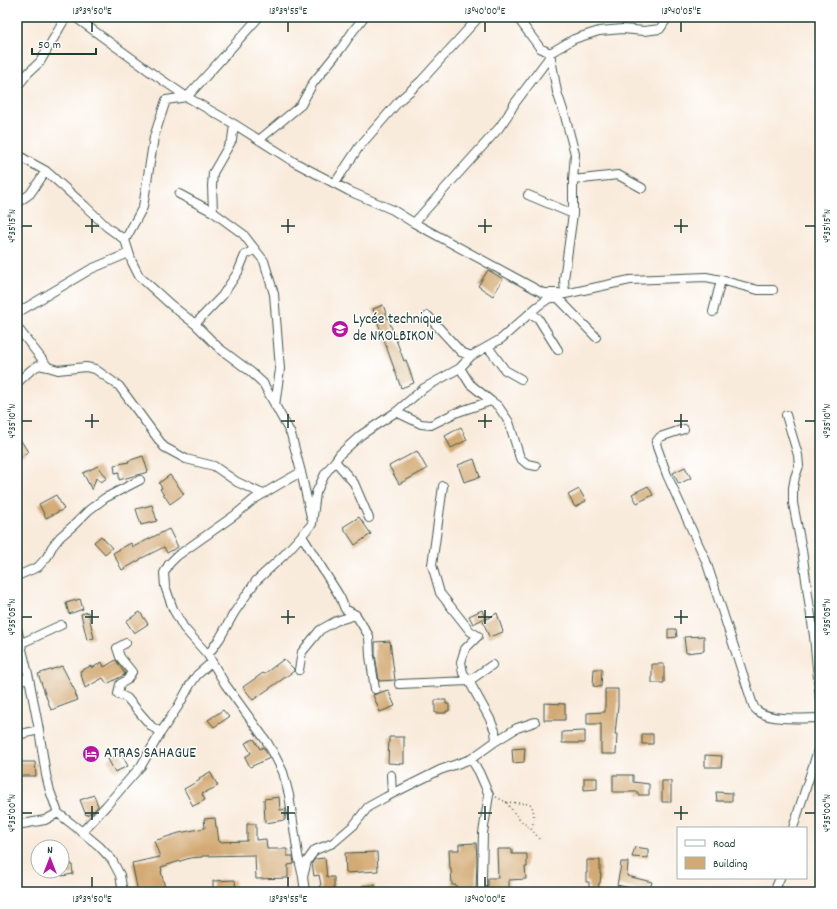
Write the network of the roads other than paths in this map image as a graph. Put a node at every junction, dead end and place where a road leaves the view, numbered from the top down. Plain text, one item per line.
1 (76, 17) edge
2 (259, 17) edge
3 (364, 17) edge
4 (479, 17) edge
5 (517, 17) edge
6 (668, 17) edge
7 (63, 19) edge
8 (550, 53) junction
9 (18, 85) edge
10 (187, 97) junction
11 (234, 124) junction
12 (259, 140) junction
13 (17, 154) edge
14 (46, 171) junction
15 (573, 180) junction
16 (335, 183) junction
17 (642, 188) dead end
18 (179, 194) dead end
19 (528, 195) dead end
20 (17, 203) edge
21 (213, 212) junction
22 (573, 214) junction
23 (414, 223) junction
24 (125, 240) junction
25 (255, 250) junction
26 (129, 253) junction
27 (721, 280) junction
28 (773, 290) dead end
29 (565, 294) junction
30 (548, 298) junction
31 (713, 312) dead end
32 (17, 313) edge
33 (530, 313) junction
34 (428, 316) dead end
35 (195, 324) junction
36 (17, 327) edge
37 (596, 337) dead end
38 (488, 347) junction
39 (558, 350) dead end
40 (471, 356) junction
41 (48, 367) junction
42 (460, 368) junction
43 (521, 379) dead end
44 (17, 383) edge
45 (491, 401) junction
46 (275, 406) junction
47 (396, 412) junction
48 (786, 415) dead end
49 (684, 429) dead end
50 (335, 462) junction
51 (536, 466) dead end
52 (301, 472) junction
53 (140, 480) dead end
54 (443, 486) dead end
55 (263, 494) junction
56 (369, 518) dead end
57 (312, 524) junction
58 (302, 536) junction
59 (17, 576) edge
60 (356, 615) junction
61 (61, 625) dead end
62 (17, 629) edge
63 (126, 643) dead end
64 (19, 644) edge
65 (210, 659) junction
66 (492, 665) dead end
67 (299, 670) dead end
68 (29, 678) junction
69 (17, 681) edge
70 (469, 681) junction
71 (399, 684) dead end
72 (375, 689) dead end
73 (820, 699) edge
74 (820, 718) edge
75 (535, 722) dead end
76 (39, 730) junction
77 (161, 732) junction
78 (17, 736) edge
79 (496, 741) junction
80 (820, 744) edge
81 (471, 759) junction
82 (391, 775) dead end
83 (392, 794) junction
84 (58, 813) junction
85 (17, 825) edge
86 (793, 827) edge
87 (82, 832) junction
88 (303, 877) junction
89 (780, 879) edge
90 (123, 892) edge
91 (305, 892) edge
92 (482, 892) edge
93 (774, 892) edge

1 - 10 street
2 - 10 street
3 - 12 street
4 - 16 street
5 - 8 street
6 - 8 street
7 - 9 street
8 - 15 street
8 - 23 street
10 - 11 street
10 - 24 street
11 - 12 street
11 - 21 street
12 - 16 street
13 - 14 street
14 - 20 street
14 - 24 street
15 - 17 street
15 - 22 street
16 - 23 street
18 - 21 street
19 - 22 street
21 - 25 street
22 - 29 street
23 - 29 street
24 - 26 street
25 - 35 street
25 - 46 street
26 - 32 street
26 - 35 street
27 - 28 street
27 - 29 street
27 - 31 street
29 - 30 street
30 - 33 street
30 - 37 street
33 - 38 street
33 - 39 street
34 - 40 street
35 - 46 street
36 - 41 street
38 - 40 street
38 - 43 street
40 - 42 street
41 - 44 street
41 - 55 street
42 - 45 street
42 - 47 street
45 - 47 street
45 - 51 street
46 - 52 street
47 - 50 street
48 - 73 street
49 - 74 street
50 - 56 street
50 - 57 street
52 - 55 street
52 - 57 street
53 - 59 street
54 - 70 street
55 - 65 street
57 - 58 street
58 - 60 street
58 - 65 street
60 - 67 street
60 - 72 street
61 - 64 street
62 - 64 street
63 - 77 street
64 - 68 street
65 - 77 street
65 - 88 street
66 - 70 street
68 - 69 street
68 - 76 street
70 - 71 street
70 - 79 street
75 - 79 street
76 - 78 street
76 - 84 street
77 - 87 street
79 - 81 street
80 - 86 street
81 - 83 street
81 - 92 street
82 - 83 street
83 - 88 street
84 - 85 street
84 - 87 street
87 - 90 street
88 - 91 street
89 - 93 street

